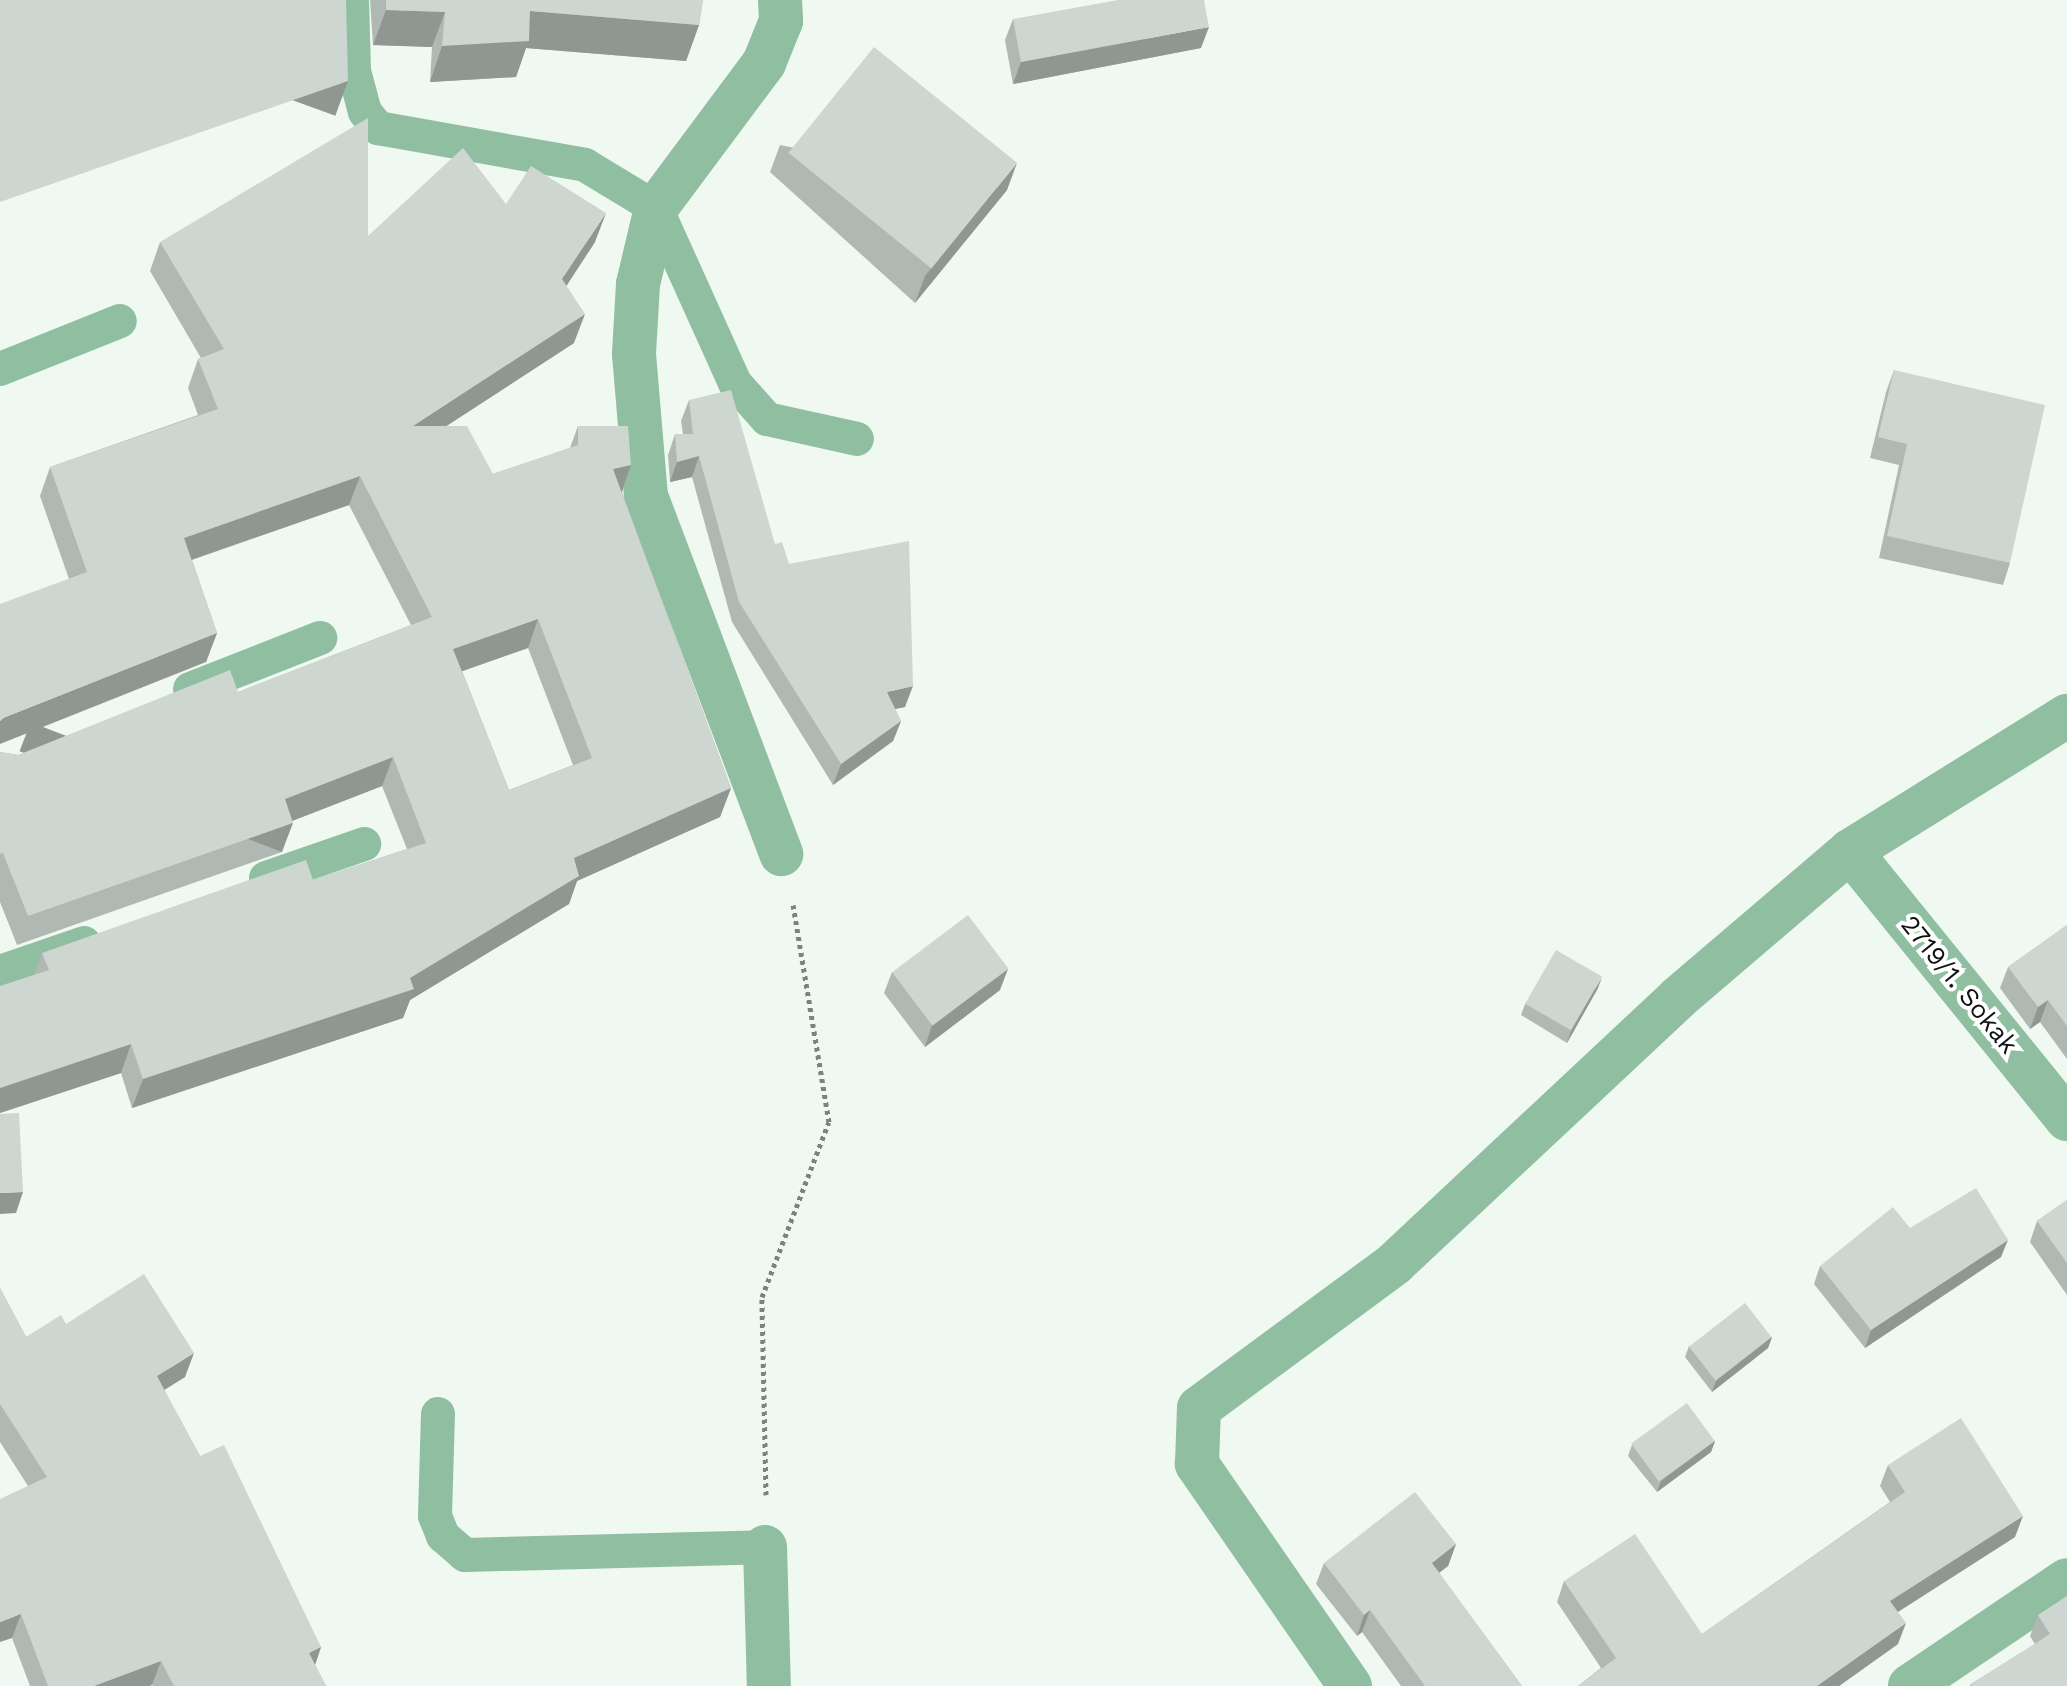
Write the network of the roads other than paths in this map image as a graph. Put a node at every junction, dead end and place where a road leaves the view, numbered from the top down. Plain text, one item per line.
1 (352, 0) edge
2 (788, 7) edge
3 (656, 208) junction
4 (120, 321) dead end
5 (0, 369) edge
6 (857, 439) dead end
7 (320, 638) dead end
8 (160, 701) edge
9 (2067, 716) edge
10 (364, 844) dead end
11 (1850, 851) junction
12 (781, 854) road end
13 (233, 890) edge
14 (116, 931) edge
15 (0, 972) edge
16 (2067, 1119) edge
17 (438, 1414) dead end
18 (765, 1547) joint
19 (2067, 1580) edge
20 (769, 1686) edge
21 (1350, 1686) edge
22 (1910, 1686) edge

1 - 3 lane
2 - 3 street
3 - 6 lane
3 - 12 street
4 - 5 lane
7 - 8 lane
9 - 11 street
10 - 13 lane
11 - 16 street, 2719/1. Sokak
11 - 21 street
14 - 15 lane
17 - 18 lane
18 - 20 street
19 - 22 street

